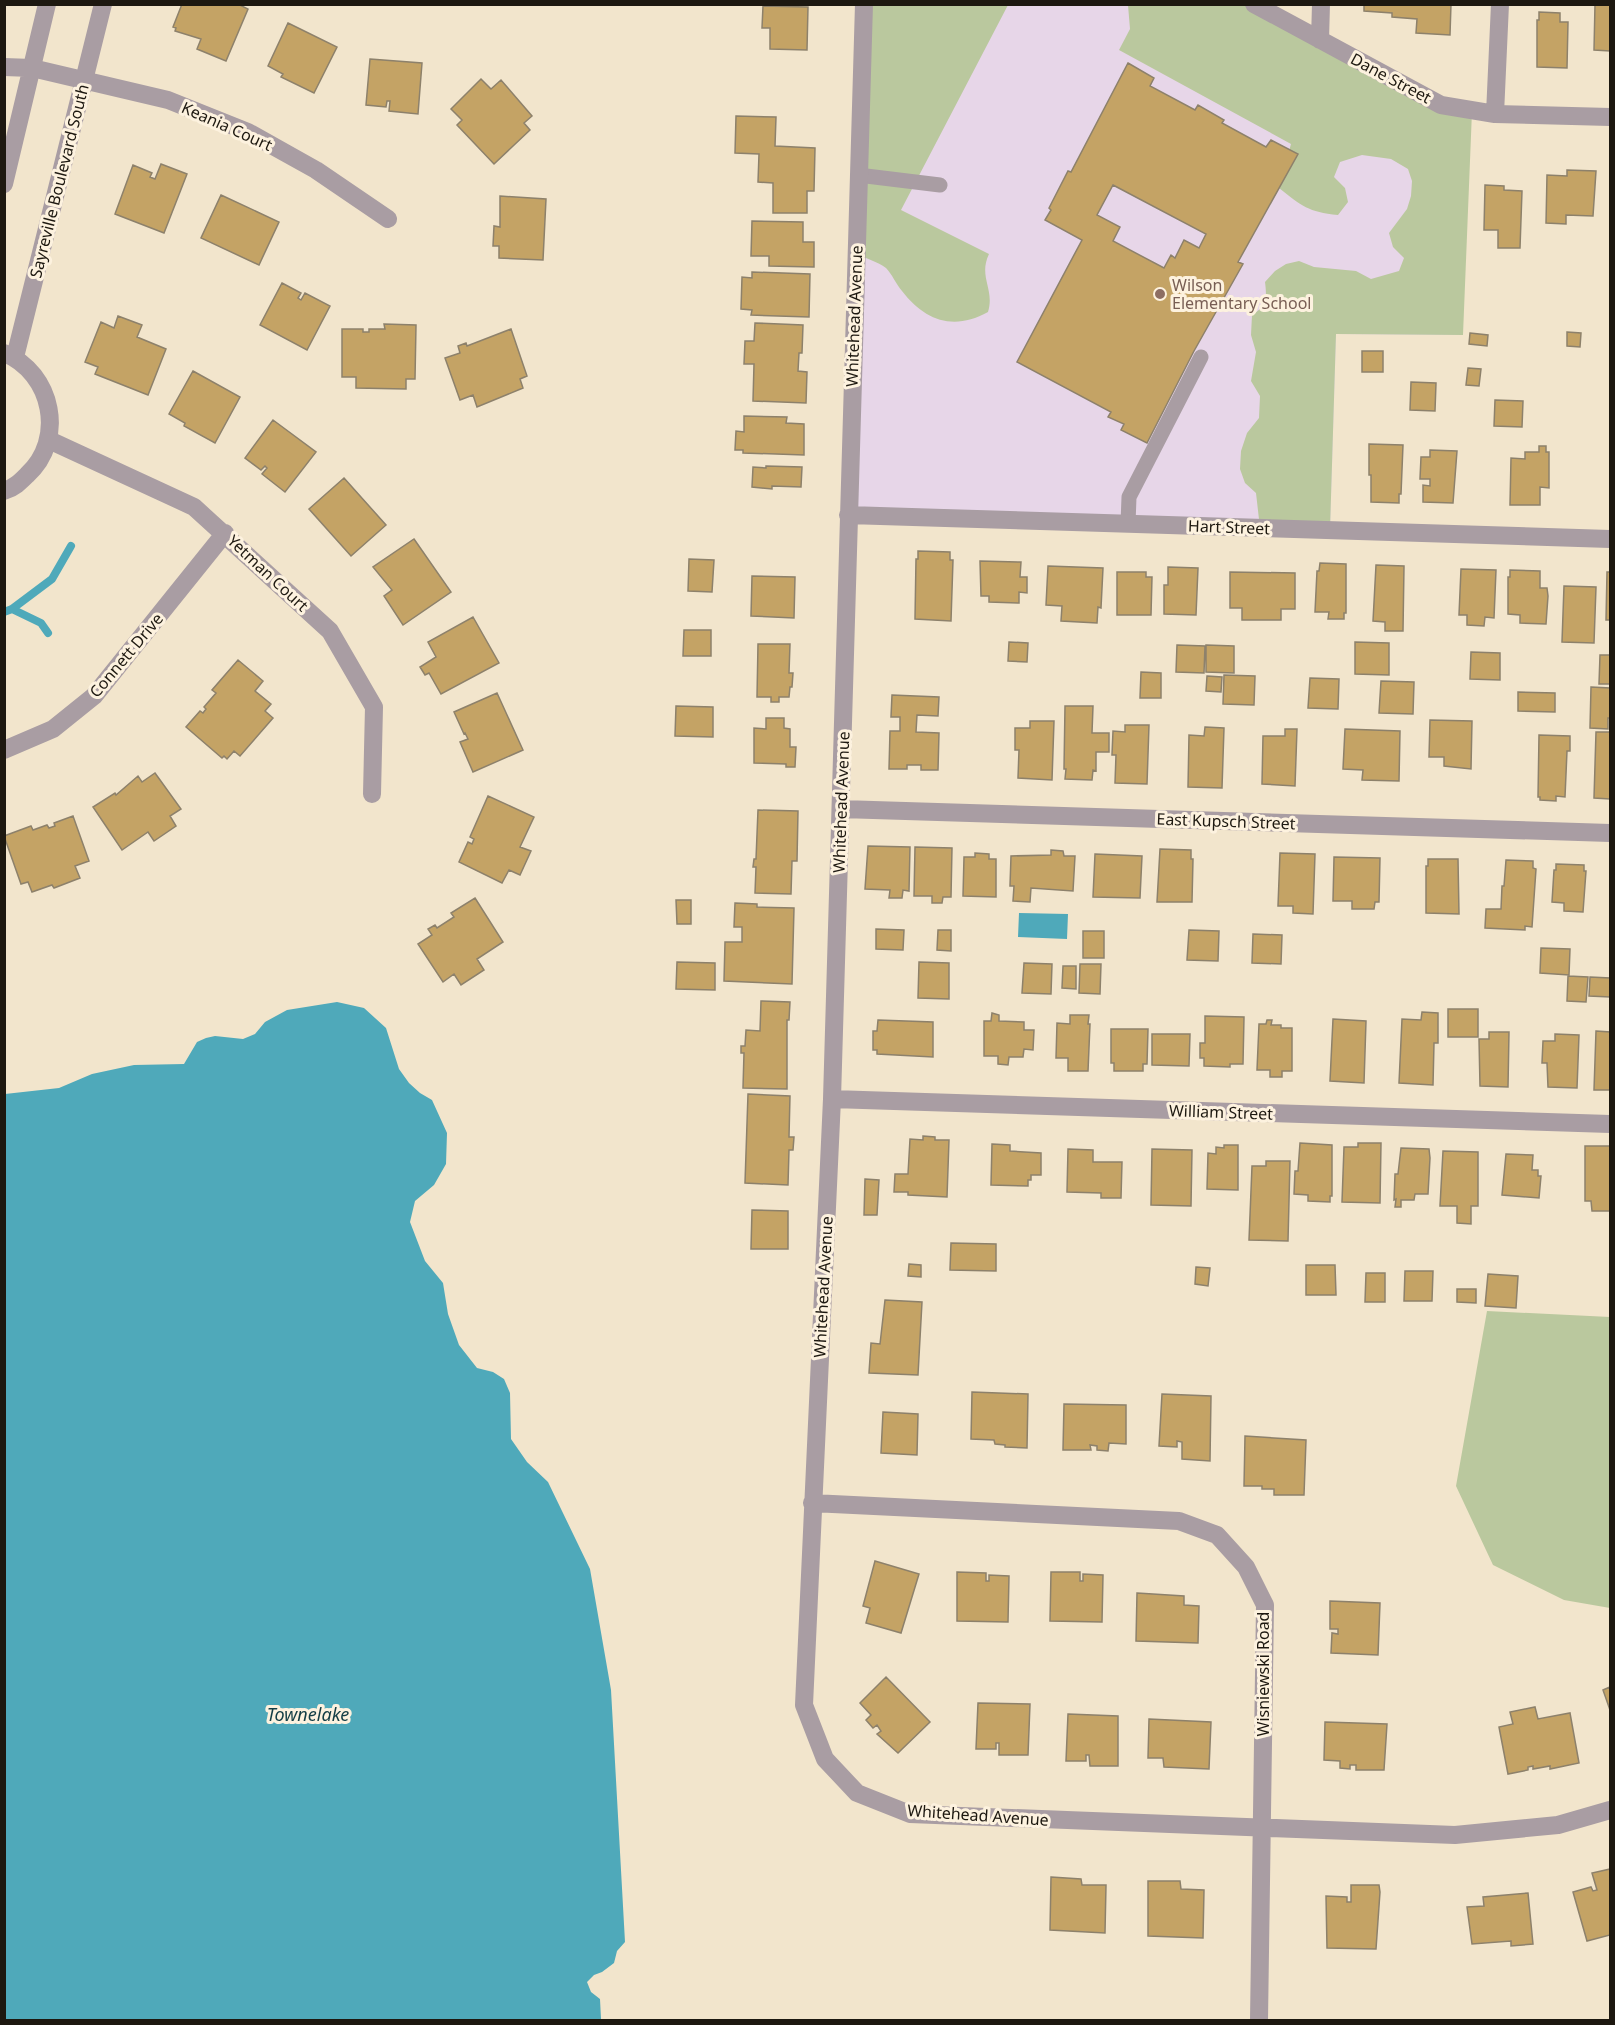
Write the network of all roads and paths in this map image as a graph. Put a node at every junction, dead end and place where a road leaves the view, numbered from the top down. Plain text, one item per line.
1 (47, 4) edge
2 (103, 4) edge
3 (864, 4) edge
4 (1254, 4) edge
5 (1321, 4) edge
6 (1500, 4) edge
7 (1320, 40) junction
8 (4, 67) edge
9 (32, 68) junction
10 (85, 80) junction
11 (1495, 114) junction
12 (1611, 117) edge
13 (858, 175) junction
14 (4, 184) edge
15 (940, 185) dead end
16 (388, 219) dead end
17 (10, 355) edge
18 (1201, 357) dead end
19 (49, 440) junction
20 (4, 491) edge
21 (848, 516) junction
22 (1128, 524) junction
23 (225, 533) junction
24 (1611, 539) edge
25 (4, 750) edge
26 (372, 794) dead end
27 (841, 809) junction
28 (1611, 833) edge
29 (832, 1099) junction
30 (1611, 1124) edge
31 (812, 1503) junction
32 (1611, 1810) edge
33 (1262, 1828) junction
34 (1258, 2020) edge

1 - 9 street
2 - 10 street, Sayreville Boulevard South
3 - 13 street, Whitehead Avenue
4 - 7 street, Dane Street
5 - 7 street
6 - 11 street
7 - 11 street, Dane Street
8 - 9 street, Keania Court
9 - 10 street, Keania Court
9 - 14 street
10 - 16 street, Keania Court
10 - 17 street, Sayreville Boulevard South
11 - 12 street, Dane Street
13 - 15 lane
13 - 21 street, Whitehead Avenue
17 - 19 street, Sayreville Boulevard South
18 - 22 lane
19 - 20 street, Sayreville Boulevard South
19 - 23 street, Yetman Court
21 - 22 street, Hart Street
21 - 27 street, Whitehead Avenue
22 - 24 street, Hart Street
23 - 25 street, Connett Drive
23 - 26 street, Yetman Court
27 - 28 street, East Kupsch Street
27 - 29 street, Whitehead Avenue
29 - 30 street, William Street
29 - 31 street, Whitehead Avenue
31 - 33 street, Whitehead Avenue
31 - 33 street, Wisniewski Road
32 - 33 street, Whitehead Avenue
33 - 34 street, Wisniewski Road

